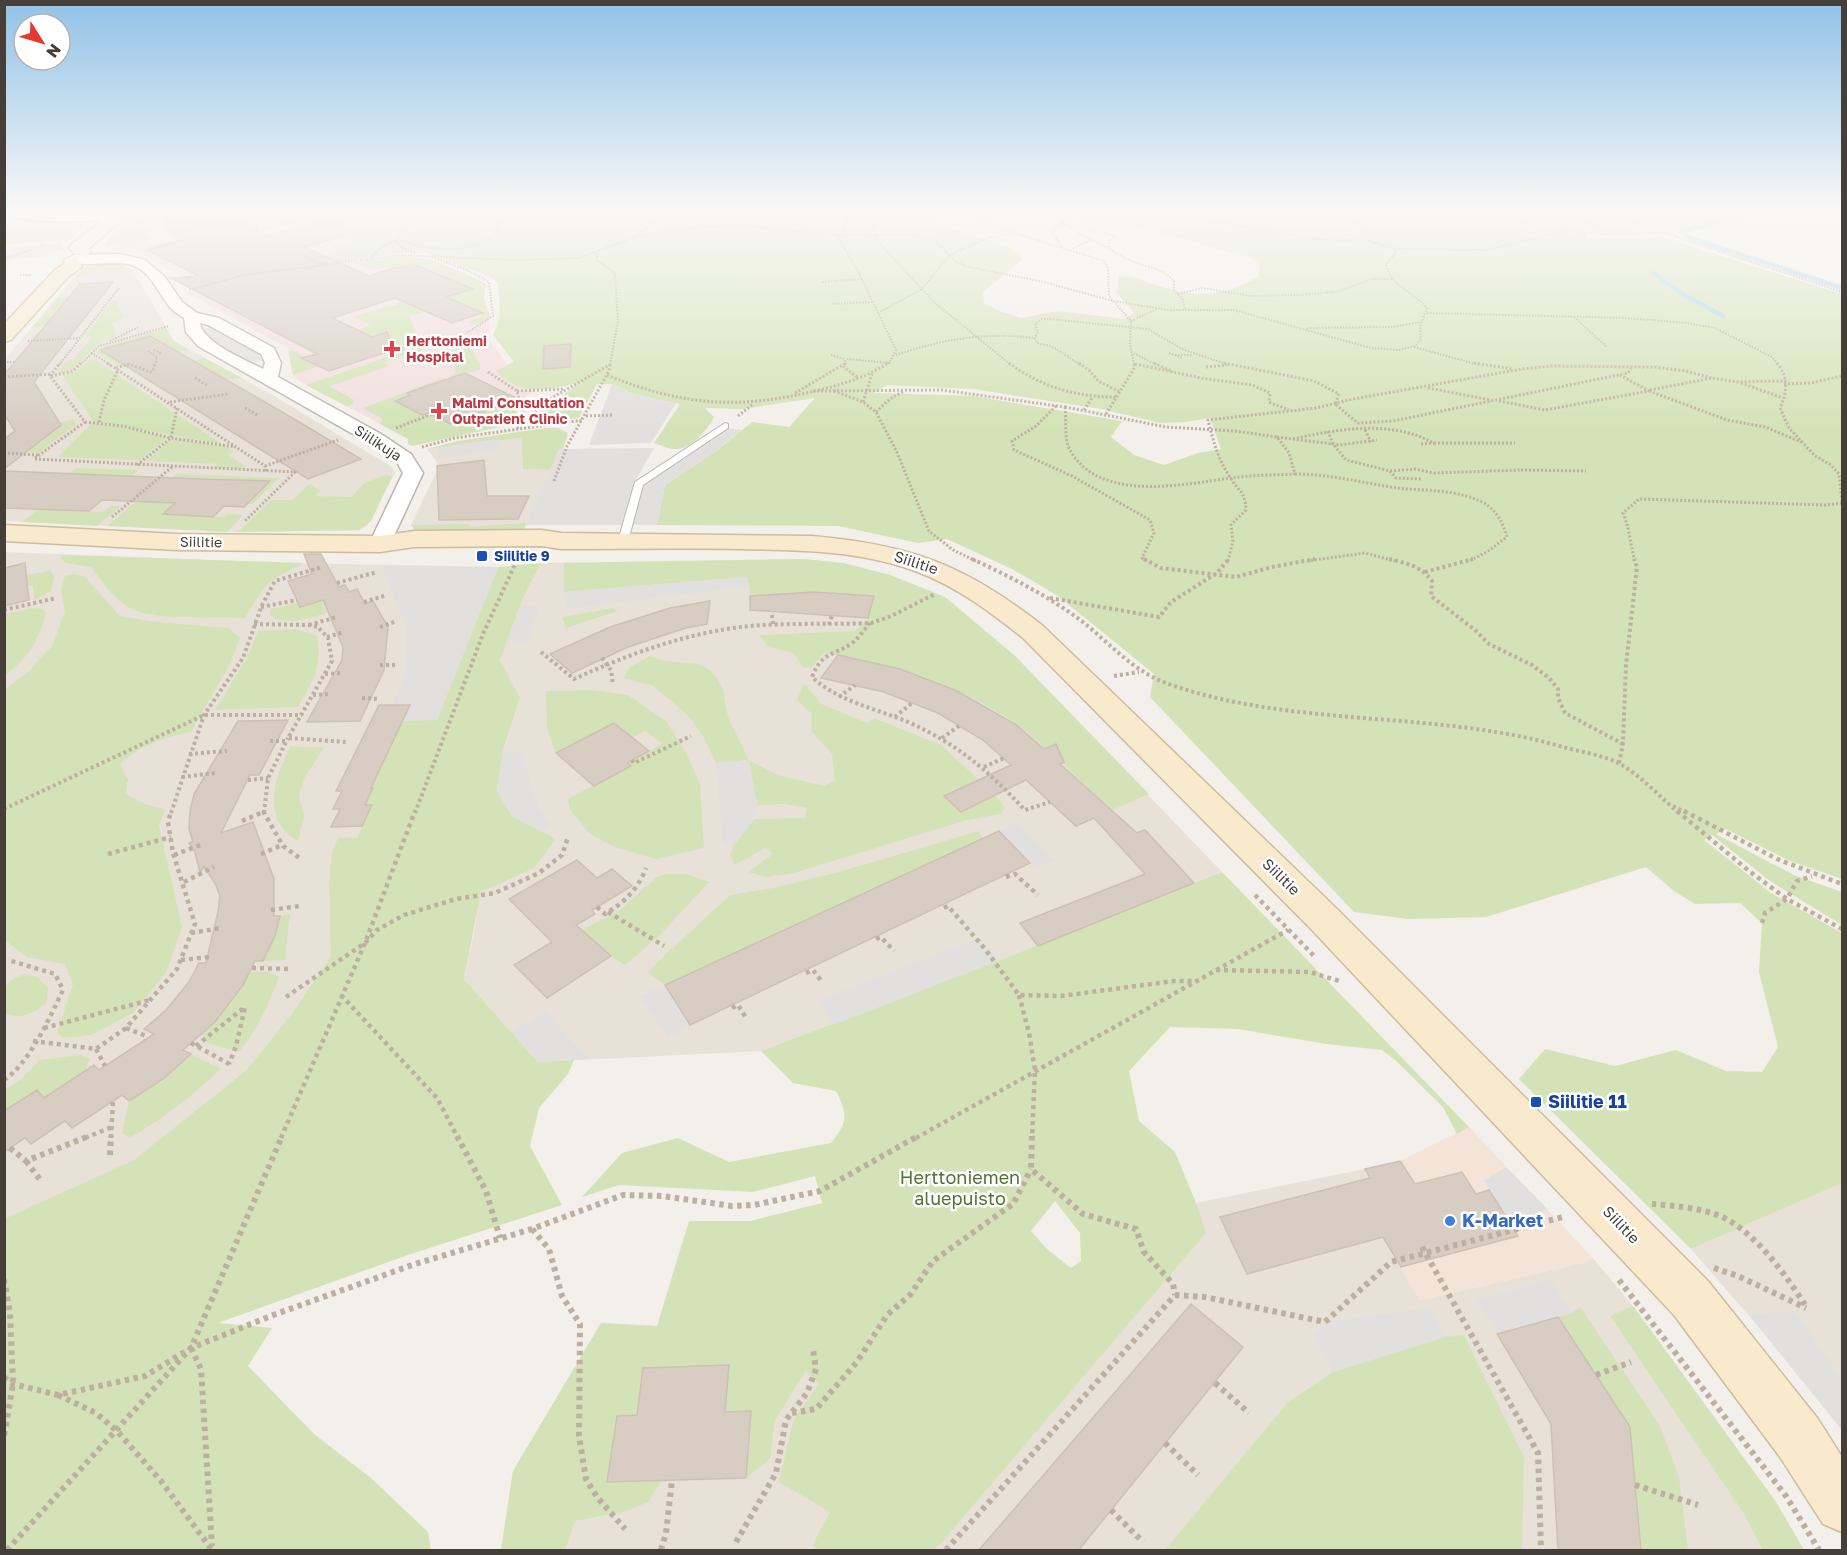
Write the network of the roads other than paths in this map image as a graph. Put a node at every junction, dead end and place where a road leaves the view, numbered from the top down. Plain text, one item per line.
1 (52, 284) edge
2 (162, 284) edge
3 (192, 317) junction
4 (4, 336) edge
5 (270, 380) junction
6 (726, 426) dead end
7 (4, 533) edge
8 (623, 541) junction
9 (389, 544) junction
10 (1842, 1505) edge

1 - 4 street
2 - 3 street, Siilikuja
3 - 5 street, Siilikuja
3 - 5 street, Siilikuja
5 - 9 street, Siilikuja
6 - 8 lane
7 - 9 street, Siilitie
8 - 9 street, Siilitie
8 - 10 street, Siilitie

